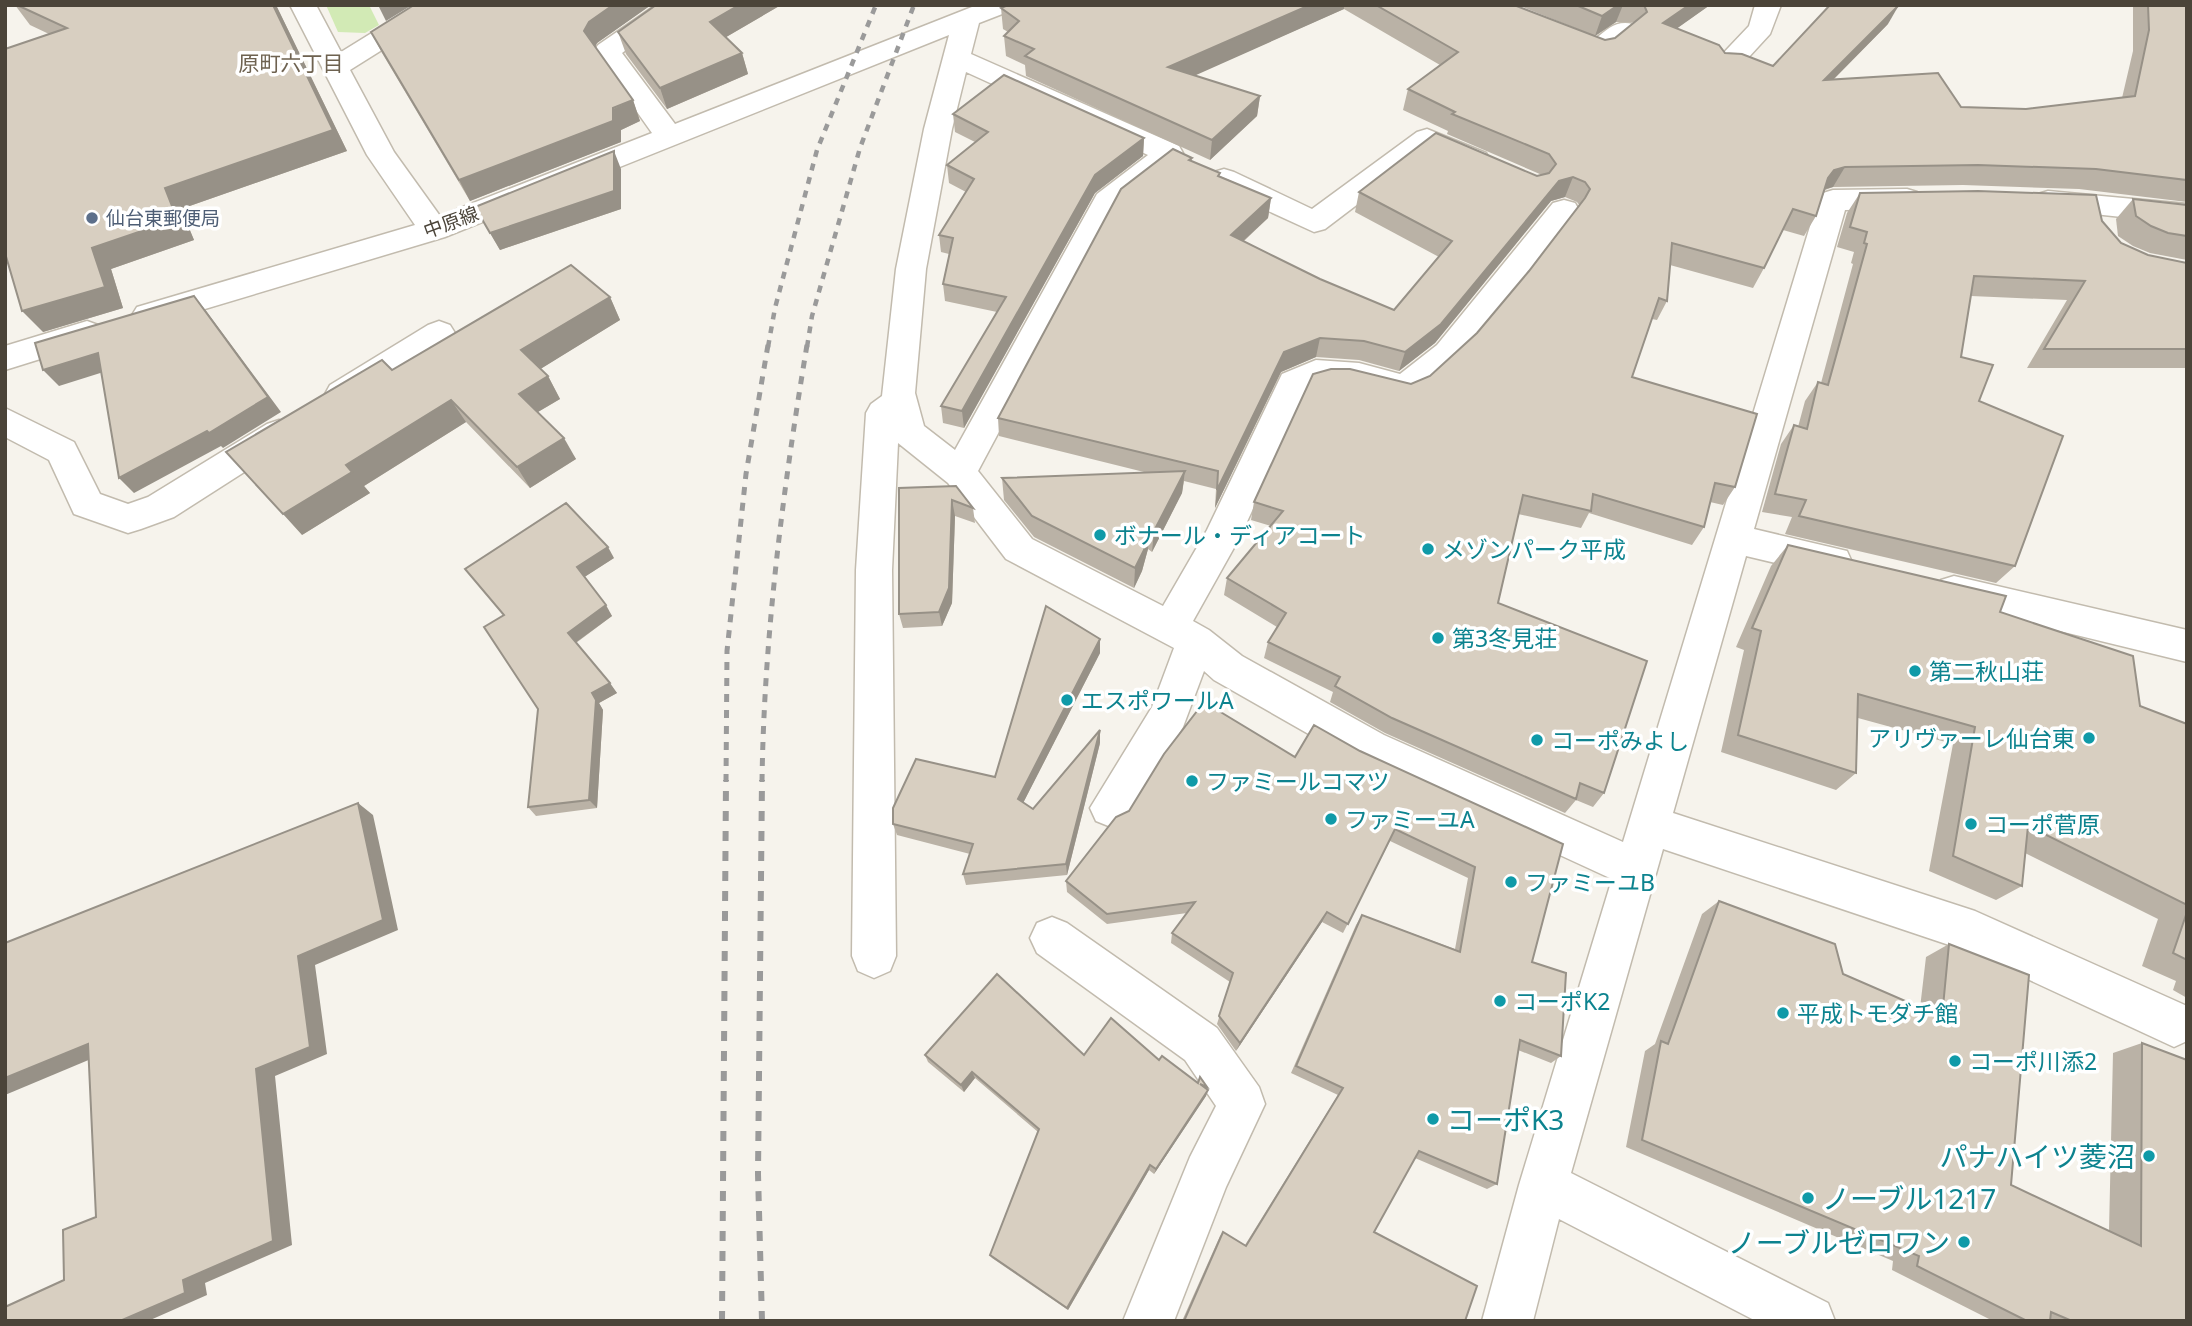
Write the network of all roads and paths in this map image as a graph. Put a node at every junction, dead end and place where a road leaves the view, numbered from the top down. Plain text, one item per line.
1 (303, 5) edge
2 (435, 5) edge
3 (674, 5) edge
4 (1001, 5) edge
5 (1487, 5) edge
6 (1768, 5) edge
7 (966, 21) junction
8 (1624, 30) edge
9 (957, 58) junction
10 (1726, 65) edge
11 (335, 68) junction
12 (670, 137) junction
13 (1189, 163) junction
14 (1496, 169) edge
15 (1937, 199) edge
16 (2015, 200) edge
17 (2096, 204) junction
18 (1564, 210) edge
19 (2187, 214) edge
20 (435, 230) junction
21 (2102, 240) edge
22 (439, 333) dead end
23 (5, 358) edge
24 (900, 401) junction
25 (5, 421) edge
26 (960, 473) junction
27 (1735, 539) junction
28 (1870, 571) edge
29 (1924, 584) edge
30 (1183, 634) junction
31 (2185, 639) edge
32 (1111, 808) dead end
33 (1649, 825) junction
34 (1636, 869) junction
35 (1052, 938) dead end
36 (874, 956) dead end
37 (2174, 1024) dead end
38 (1543, 1185) junction
39 (1148, 1321) edge
40 (1507, 1321) edge
41 (1810, 1321) edge

1 - 11 street
2 - 11 street
3 - 12 street
4 - 7 street, 中原線
5 - 8 street
6 - 10 street
7 - 9 street
7 - 12 street, 中原線
9 - 13 street
9 - 24 street
11 - 20 street
12 - 20 street, 中原線
13 - 14 street
13 - 26 street
15 - 27 street
16 - 17 street
17 - 19 street
17 - 21 street
18 - 30 street
20 - 23 street, 中原線
22 - 25 street
24 - 26 street
24 - 36 street
26 - 30 street
27 - 28 street
27 - 33 street
29 - 31 street
30 - 32 street
30 - 34 street
33 - 34 street
33 - 37 street
34 - 38 street
35 - 39 street
38 - 40 street
38 - 41 street

